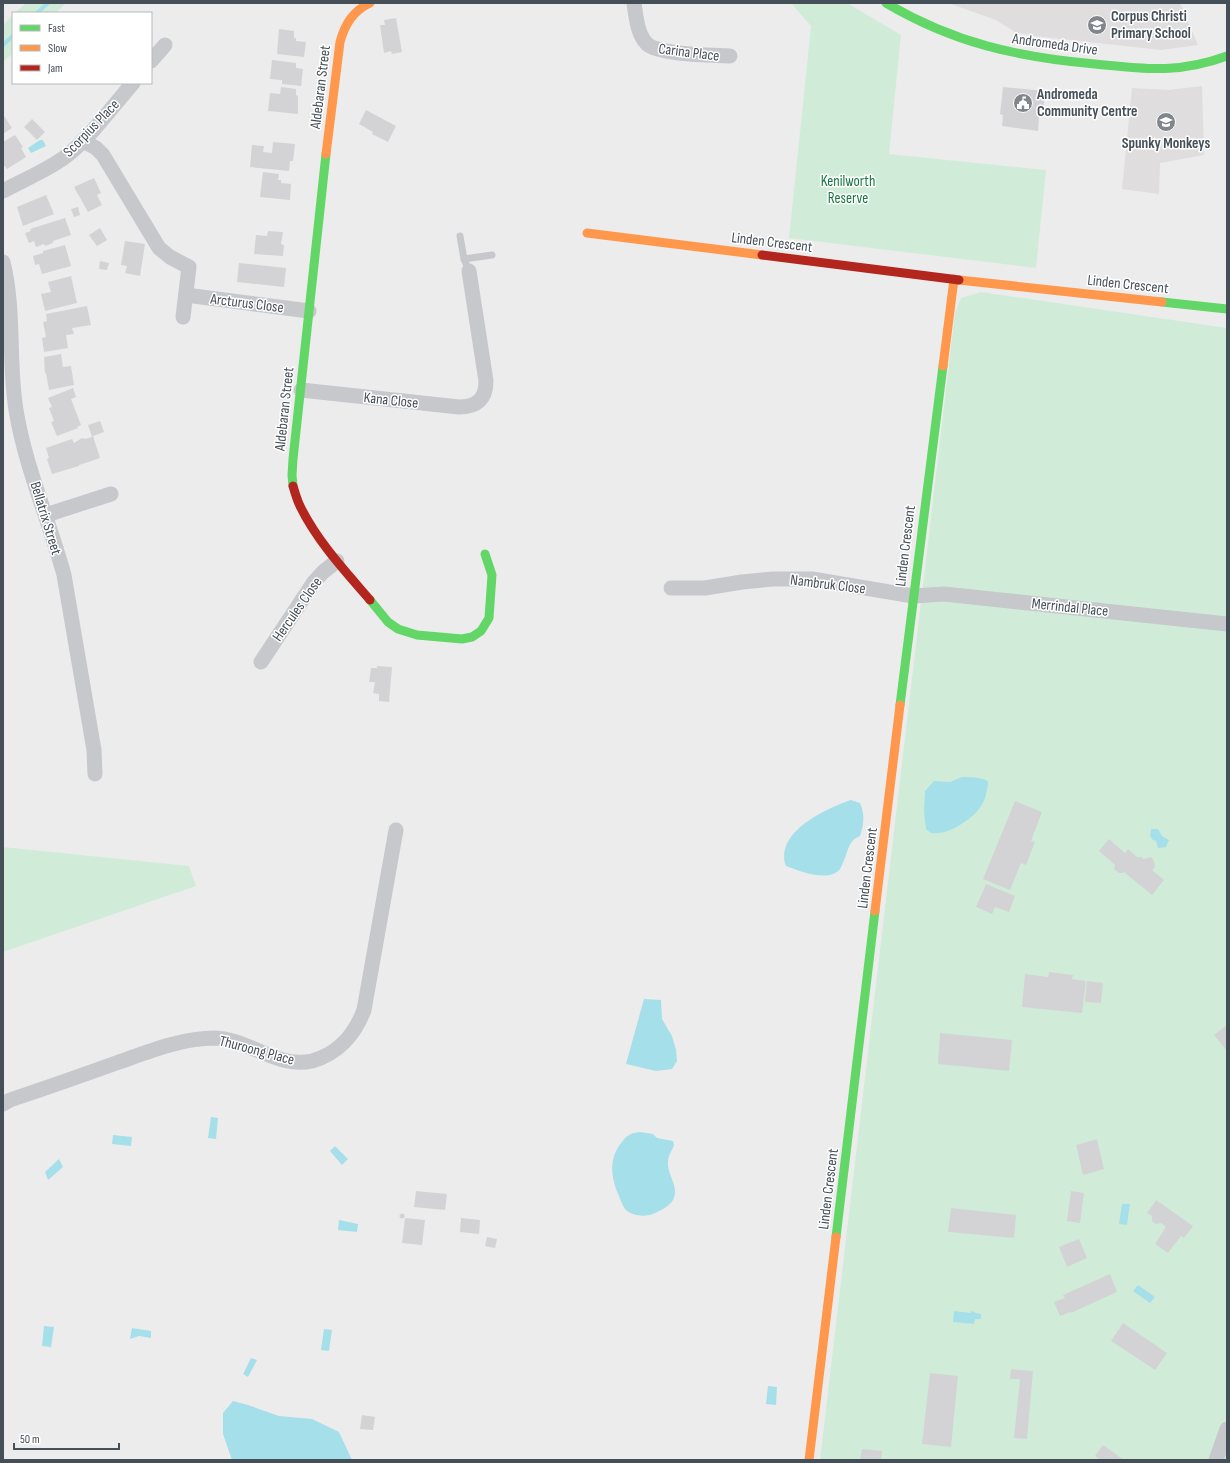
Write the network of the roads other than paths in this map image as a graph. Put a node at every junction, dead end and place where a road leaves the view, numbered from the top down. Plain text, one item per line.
1 (370, 3) edge
2 (634, 3) edge
3 (886, 3) edge
4 (165, 45) dead end
5 (730, 56) dead end
6 (1227, 56) edge
7 (152, 60) edge
8 (132, 84) edge
9 (83, 140) junction
10 (3, 191) edge
11 (587, 233) dead end
12 (460, 236) dead end
13 (492, 255) dead end
14 (3, 262) edge
15 (466, 265) junction
16 (954, 279) junction
17 (5, 286) edge
18 (186, 295) junction
19 (1227, 309) edge
20 (309, 311) junction
21 (183, 317) dead end
22 (301, 390) junction
23 (111, 494) dead end
24 (46, 515) junction
25 (485, 554) dead end
26 (337, 561) junction
27 (671, 588) dead end
28 (913, 596) junction
29 (1227, 624) edge
30 (261, 662) dead end
31 (95, 774) dead end
32 (396, 830) dead end
33 (3, 1104) edge
34 (1227, 1429) edge
35 (809, 1460) edge
36 (1216, 1460) edge

1 - 20 street, Aldebaran Street
2 - 5 street, Carina Place
3 - 6 street, Andromeda Drive
4 - 7 street
8 - 9 street, Scorpius Place
9 - 10 street, Scorpius Place
9 - 18 street
11 - 16 street, Linden Crescent
12 - 15 lane
13 - 15 lane
14 - 17 street, Bellatrix Street
15 - 22 street, Kana Close
16 - 19 street, Linden Crescent
16 - 28 street, Linden Crescent
17 - 24 street, Bellatrix Street
18 - 20 street, Arcturus Close
18 - 21 street
20 - 22 street, Aldebaran Street
22 - 26 street, Aldebaran Street
23 - 24 street
24 - 31 street, Bellatrix Street
25 - 26 street, Aldebaran Street
26 - 30 street, Hercules Close
27 - 28 street, Nambruk Close
28 - 29 street, Merrindal Place
28 - 35 street, Linden Crescent
32 - 33 street, Thuroong Place
34 - 36 street

